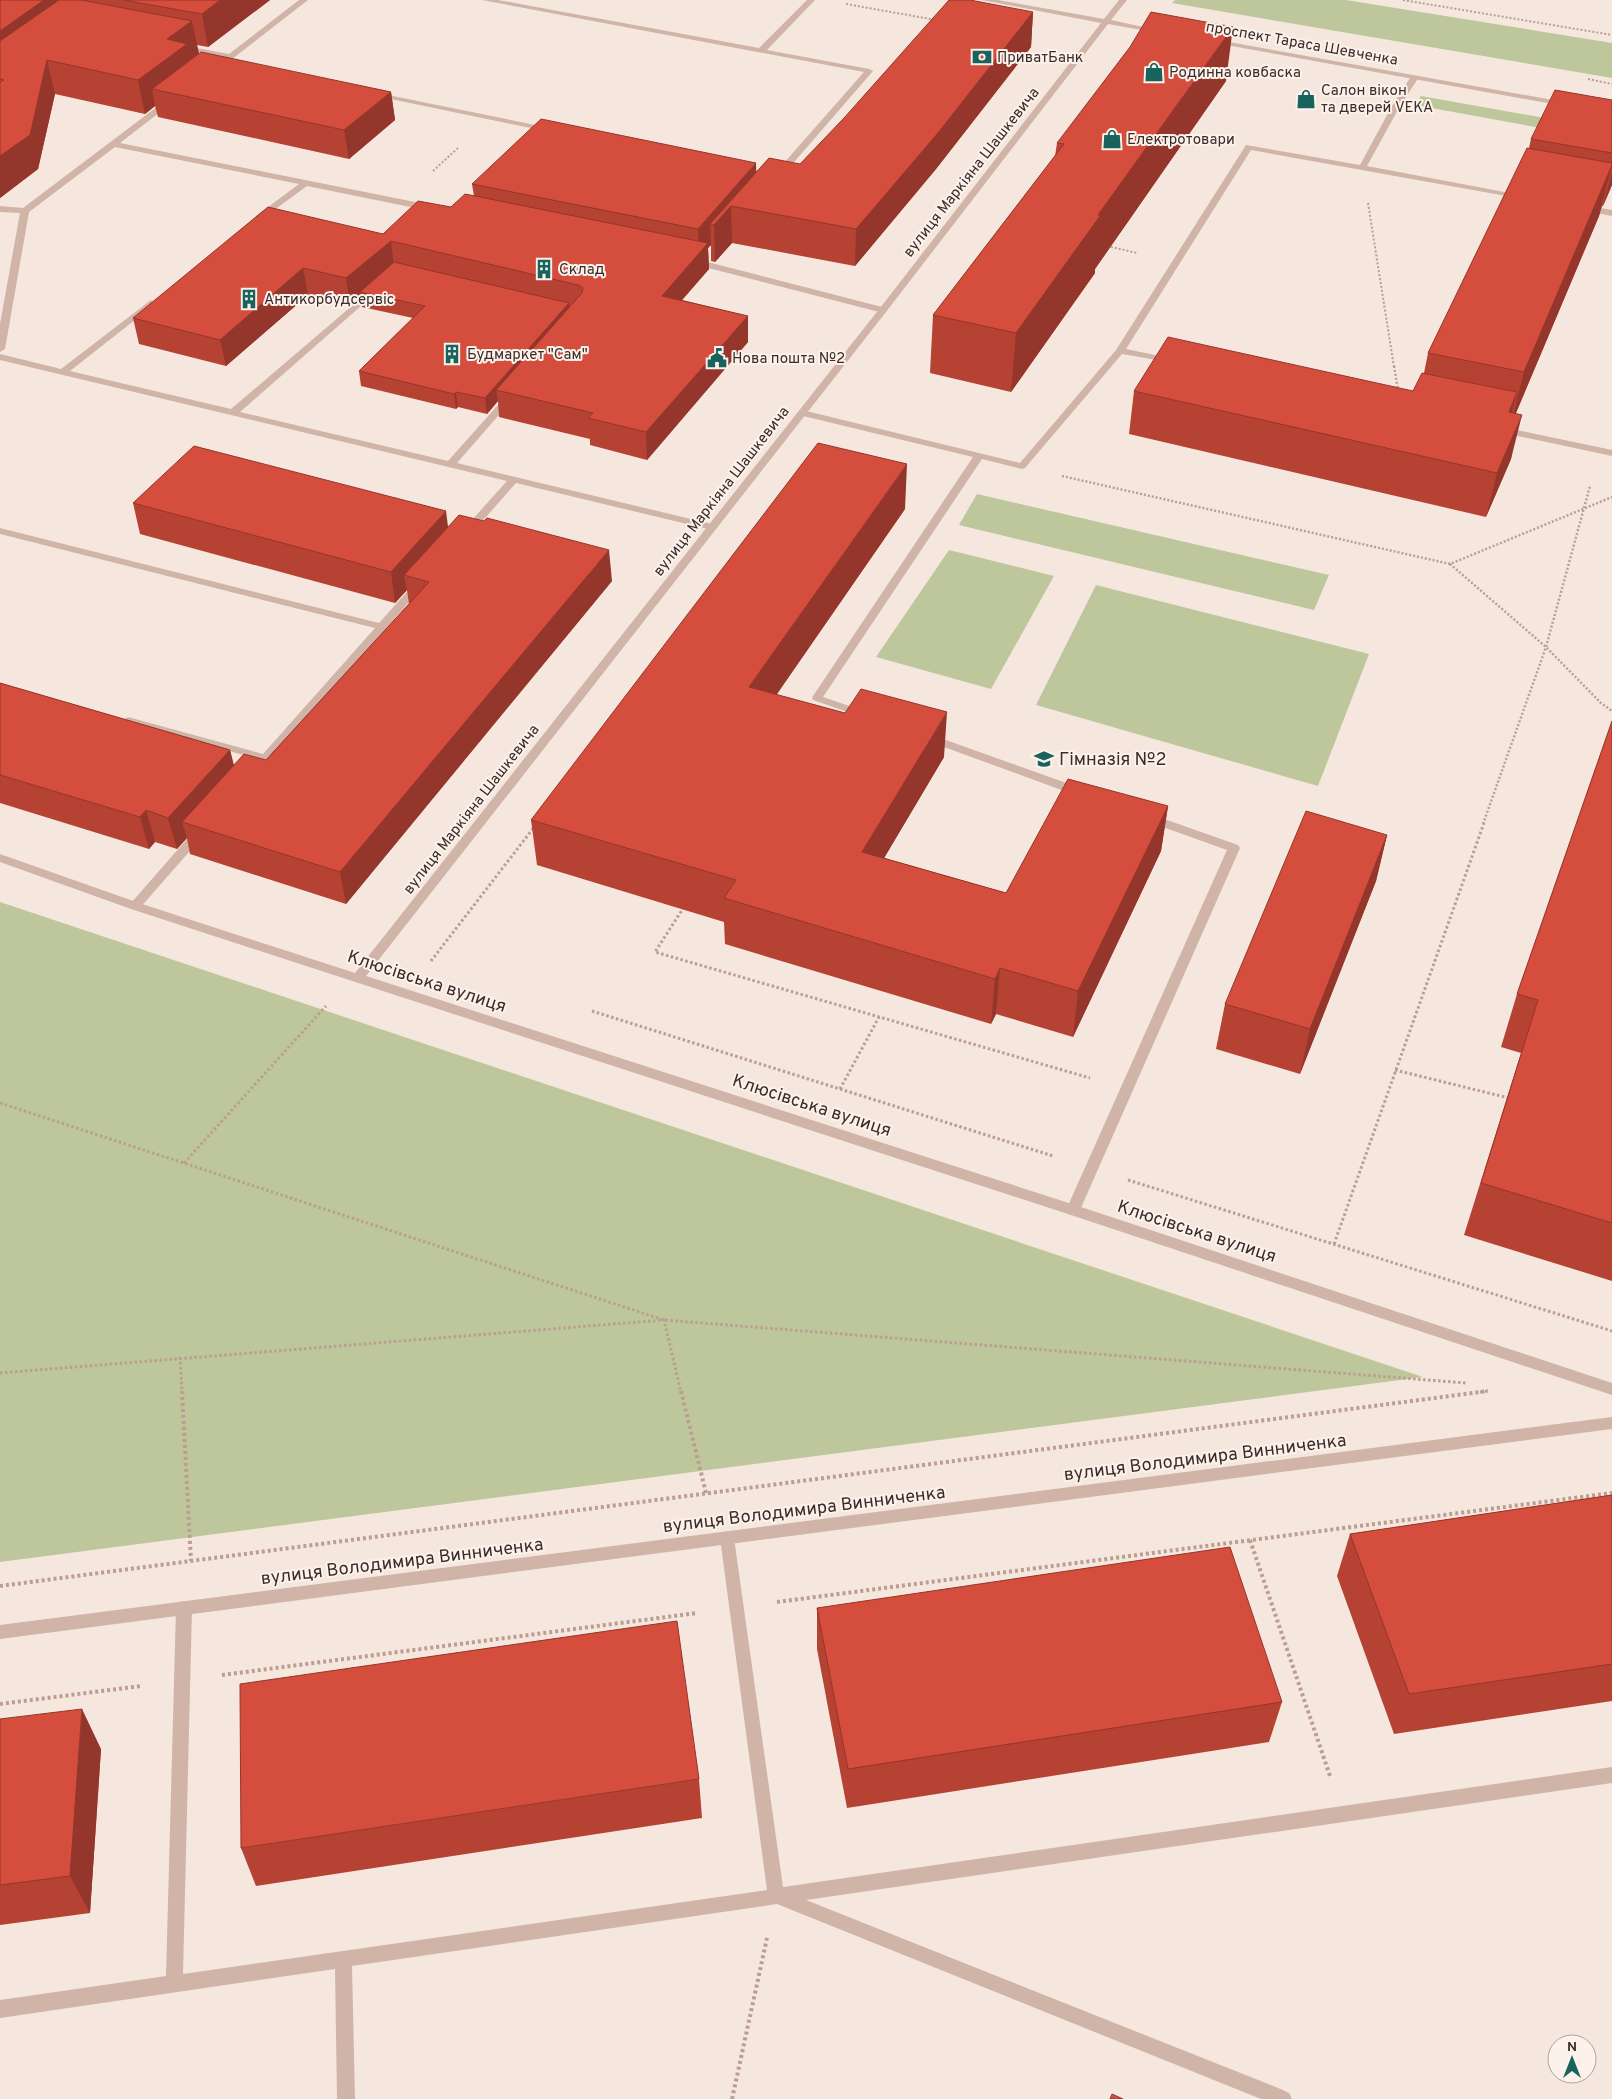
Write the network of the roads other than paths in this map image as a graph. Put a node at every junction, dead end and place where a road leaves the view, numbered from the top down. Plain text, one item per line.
1 (304, 0) edge
2 (486, 0) edge
3 (811, 0) edge
4 (986, 0) edge
5 (1123, 0) edge
6 (1108, 22) junction
7 (1165, 32) edge
8 (1204, 39) edge
9 (174, 45) edge
10 (761, 51) junction
11 (230, 56) junction
12 (221, 63) junction
13 (230, 65) edge
14 (206, 75) edge
15 (1415, 77) junction
16 (365, 92) edge
17 (175, 98) edge
18 (1574, 106) edge
19 (557, 131) edge
20 (113, 144) junction
21 (1362, 168) junction
22 (768, 174) edge
23 (778, 176) junction
24 (305, 183) junction
25 (772, 183) edge
26 (1525, 198) edge
27 (1574, 206) edge
28 (0, 209) edge
29 (439, 210) edge
30 (25, 211) junction
31 (1612, 213) edge
32 (250, 226) edge
33 (708, 256) edge
34 (682, 259) edge
35 (702, 263) junction
36 (380, 285) edge
37 (156, 299) edge
38 (883, 310) junction
39 (0, 349) edge
40 (1120, 351) junction
41 (0, 357) edge
42 (1179, 363) edge
43 (62, 373) junction
44 (515, 390) edge
45 (232, 413) junction
46 (802, 413) junction
47 (1496, 429) edge
48 (1612, 453) edge
49 (979, 456) junction
50 (450, 465) junction
51 (513, 480) junction
52 (712, 527) junction
53 (0, 531) edge
54 (460, 539) edge
55 (428, 576) edge
56 (382, 627) junction
57 (114, 716) edge
58 (873, 718) edge
59 (919, 735) edge
60 (266, 758) junction
61 (246, 780) edge
62 (1086, 795) edge
63 (1141, 815) edge
64 (207, 824) edge
65 (0, 858) edge
66 (135, 906) junction
67 (358, 978) junction
68 (1073, 1210) junction
69 (1612, 1389) edge
70 (1612, 1423) edge
71 (727, 1538) junction
72 (184, 1608) junction
73 (0, 1632) edge
74 (1612, 1775) edge
75 (776, 1896) junction
76 (342, 1960) junction
77 (174, 1984) junction
78 (0, 2009) edge
79 (346, 2099) edge
80 (1283, 2099) edge

1 - 11 street
2 - 10 street
3 - 10 street
4 - 6 street
5 - 6 street, вулиця Маркіяна Шашкевича
6 - 7 street
6 - 38 street, вулиця Маркіяна Шашкевича
8 - 15 street, проспект Тараса Шевченка
9 - 11 street
10 - 23 street
11 - 12 street
12 - 13 street
12 - 14 street
15 - 18 street, проспект Тараса Шевченка
15 - 21 street
16 - 19 street
17 - 20 street
20 - 24 street
20 - 30 street
21 - 26 street
21 - 40 street
22 - 23 street
23 - 25 street
24 - 29 street
24 - 32 street
27 - 31 street
28 - 30 street
30 - 39 street
33 - 35 street
34 - 35 street
35 - 38 street
36 - 45 street
37 - 43 street
38 - 46 street, вулиця Маркіяна Шашкевича
40 - 42 street
40 - 49 street
41 - 43 street
43 - 45 street
44 - 50 street
45 - 50 street
46 - 49 street
46 - 52 street, вулиця Маркіяна Шашкевича
47 - 48 street
49 - 58 street
50 - 51 street
51 - 52 street
51 - 54 street
52 - 67 street, вулиця Маркіяна Шашкевича
53 - 56 street
55 - 56 street
56 - 60 street
57 - 60 street
59 - 62 street
60 - 61 street
63 - 68 street
64 - 66 street
65 - 66 street, Клюсівська вулиця
66 - 67 street, Клюсівська вулиця
67 - 68 street, Клюсівська вулиця
68 - 69 street, Клюсівська вулиця
70 - 71 street, вулиця Володимира Винниченка
71 - 72 street, вулиця Володимира Винниченка
71 - 75 street
72 - 73 street, вулиця Володимира Винниченка
72 - 77 street
74 - 75 street
75 - 76 street
75 - 80 street
76 - 77 street
76 - 79 street
77 - 78 street

